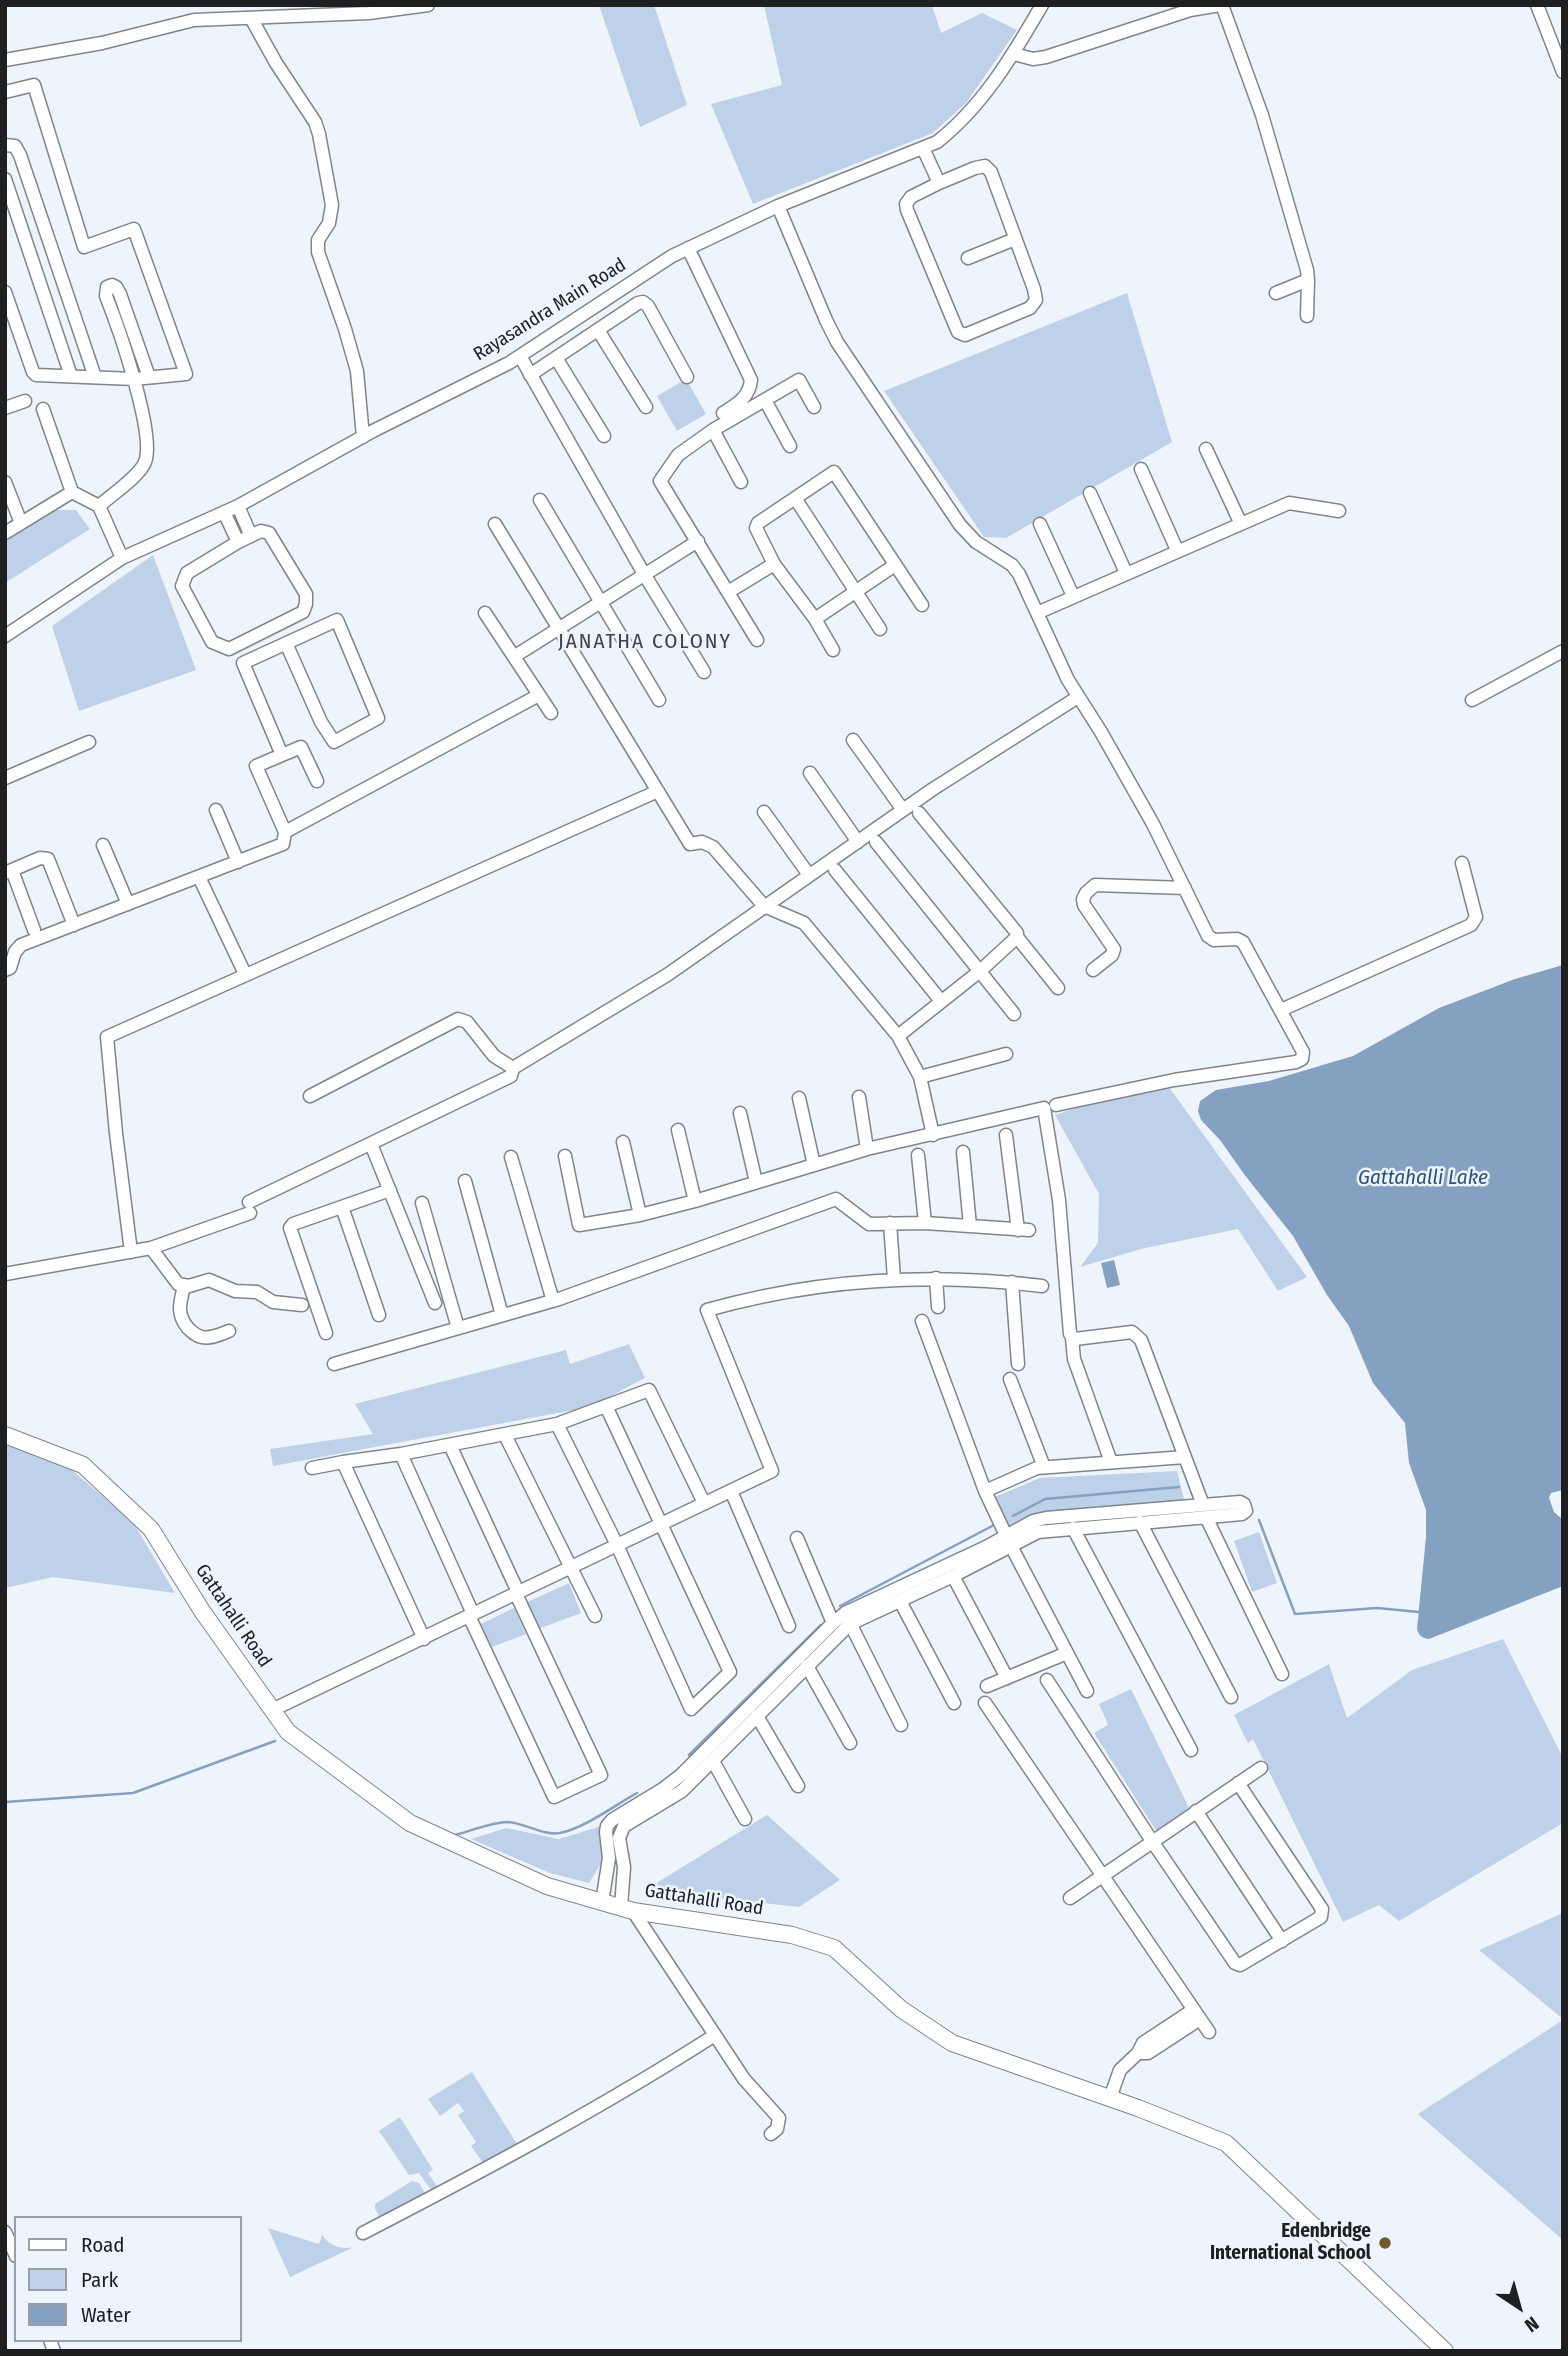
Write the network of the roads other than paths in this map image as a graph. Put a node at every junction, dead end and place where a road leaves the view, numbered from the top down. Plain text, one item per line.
1 (428, 5) edge
2 (1042, 5) edge
3 (1221, 5) edge
4 (1537, 5) edge
5 (367, 9) edge
6 (251, 18) junction
7 (1014, 54) junction
8 (5, 60) edge
9 (1563, 72) edge
10 (5, 92) edge
11 (5, 145) edge
12 (923, 148) junction
13 (5, 179) edge
14 (939, 183) junction
15 (778, 206) junction
16 (1016, 239) junction
17 (688, 248) junction
18 (968, 258) dead end
19 (1308, 280) junction
20 (5, 292) edge
21 (1276, 293) dead end
22 (1307, 316) dead end
23 (598, 330) junction
24 (520, 356) junction
25 (556, 358) junction
26 (530, 375) junction
27 (71, 376) junction
28 (95, 377) junction
29 (149, 377) junction
30 (687, 377) dead end
31 (134, 379) junction
32 (765, 400) junction
33 (24, 401) dead end
34 (646, 407) dead end
35 (814, 407) dead end
36 (5, 408) edge
37 (43, 409) dead end
38 (723, 414) dead end
39 (713, 430) junction
40 (604, 436) dead end
41 (363, 437) junction
42 (790, 446) dead end
43 (1206, 449) dead end
44 (1141, 468) dead end
45 (5, 482) edge
46 (741, 482) dead end
47 (72, 492) junction
48 (1090, 493) dead end
49 (796, 498) junction
50 (540, 500) dead end
51 (99, 506) junction
52 (238, 506) junction
53 (1339, 511) dead end
54 (225, 512) junction
55 (1240, 522) junction
56 (21, 523) junction
57 (495, 524) dead end
58 (1040, 524) dead end
59 (5, 533) edge
60 (251, 536) junction
61 (698, 541) junction
62 (238, 542) junction
63 (1177, 550) junction
64 (122, 558) junction
65 (774, 564) junction
66 (895, 565) junction
67 (1126, 573) junction
68 (644, 575) junction
69 (728, 592) junction
70 (856, 592) junction
71 (1073, 596) junction
72 (600, 601) junction
73 (922, 605) dead end
74 (485, 613) dead end
75 (1037, 613) junction
76 (816, 619) junction
77 (558, 628) junction
78 (880, 629) dead end
79 (5, 636) edge
80 (757, 640) dead end
81 (286, 643) junction
82 (833, 650) dead end
83 (1563, 651) edge
84 (515, 656) junction
85 (704, 671) dead end
86 (539, 695) junction
87 (1079, 697) junction
88 (659, 700) dead end
89 (1472, 700) dead end
90 (551, 713) dead end
91 (853, 740) dead end
92 (89, 741) dead end
93 (282, 755) junction
94 (810, 773) dead end
95 (5, 778) edge
96 (317, 781) dead end
97 (658, 790) junction
98 (216, 810) dead end
99 (903, 810) junction
100 (764, 812) dead end
101 (919, 813) dead end
102 (285, 832) junction
103 (858, 842) junction
104 (876, 842) dead end
105 (103, 845) dead end
106 (238, 862) junction
107 (1462, 863) dead end
108 (835, 870) dead end
109 (9, 872) edge
110 (809, 875) junction
111 (199, 877) junction
112 (1185, 888) junction
113 (128, 904) junction
114 (764, 906) junction
115 (74, 925) junction
116 (34, 930) dead end
117 (1017, 937) junction
118 (5, 970) edge
119 (1093, 970) dead end
120 (980, 971) junction
121 (245, 974) junction
122 (1058, 988) dead end
123 (942, 1001) junction
124 (1281, 1010) junction
125 (1014, 1014) dead end
126 (898, 1036) junction
127 (1006, 1054) dead end
128 (513, 1068) junction
129 (920, 1077) junction
130 (310, 1096) dead end
131 (859, 1097) dead end
132 (799, 1098) dead end
133 (1056, 1105) dead end
134 (740, 1113) dead end
135 (678, 1130) dead end
136 (933, 1135) junction
137 (1006, 1135) dead end
138 (623, 1142) dead end
139 (372, 1144) junction
140 (867, 1149) junction
141 (963, 1152) dead end
142 (918, 1155) dead end
143 (565, 1156) dead end
144 (511, 1157) dead end
145 (814, 1164) junction
146 (466, 1181) dead end
147 (756, 1182) junction
148 (390, 1190) junction
149 (695, 1201) junction
150 (422, 1203) dead end
151 (342, 1207) junction
152 (640, 1215) junction
153 (890, 1223) junction
154 (925, 1223) junction
155 (970, 1226) junction
156 (151, 1248) junction
157 (131, 1252) junction
158 (5, 1274) edge
159 (936, 1278) junction
160 (894, 1279) junction
161 (1012, 1282) junction
162 (184, 1286) junction
163 (1042, 1286) dead end
164 (553, 1301) junction
165 (435, 1303) dead end
166 (302, 1305) dead end
167 (938, 1307) dead end
168 (379, 1315) dead end
169 (502, 1315) junction
170 (922, 1321) dead end
171 (458, 1328) junction
172 (229, 1331) dead end
173 (327, 1333) dead end
174 (1072, 1338) junction
175 (334, 1364) dead end
176 (1018, 1364) dead end
177 (1010, 1379) dead end
178 (606, 1406) junction
179 (557, 1424) junction
180 (5, 1435) edge
181 (505, 1435) junction
182 (450, 1445) junction
183 (401, 1454) junction
184 (1185, 1457) junction
185 (343, 1462) junction
186 (1111, 1462) junction
187 (1044, 1467) junction
188 (312, 1468) dead end
189 (731, 1491) junction
190 (985, 1491) junction
191 (704, 1503) junction
192 (1204, 1511) junction
193 (1140, 1522) junction
194 (661, 1524) junction
195 (1073, 1528) junction
196 (797, 1538) dead end
197 (1009, 1541) junction
198 (617, 1545) junction
199 (570, 1566) junction
200 (953, 1576) junction
201 (517, 1593) junction
202 (900, 1601) junction
203 (471, 1615) junction
204 (595, 1616) dead end
205 (848, 1619) junction
206 (833, 1623) junction
207 (789, 1626) dead end
208 (424, 1639) junction
209 (1068, 1653) junction
210 (807, 1666) junction
211 (1282, 1674) dead end
212 (1007, 1678) junction
213 (1047, 1680) dead end
214 (987, 1686) dead end
215 (1087, 1690) dead end
216 (1231, 1696) dead end
217 (954, 1703) dead end
218 (985, 1703) dead end
219 (272, 1710) junction
220 (757, 1716) junction
221 (901, 1725) dead end
222 (850, 1743) dead end
223 (1191, 1750) dead end
224 (713, 1761) junction
225 (1261, 1768) dead end
226 (1238, 1783) junction
227 (798, 1786) dead end
228 (1196, 1811) junction
229 (745, 1819) dead end
230 (1152, 1841) junction
231 (1102, 1874) junction
232 (1070, 1898) dead end
233 (601, 1902) junction
234 (627, 1909) junction
235 (1282, 1941) junction
236 (1196, 2014) junction
237 (1209, 2032) dead end
238 (715, 2035) junction
239 (1110, 2098) junction
240 (771, 2134) dead end
241 (5, 2232) edge
242 (363, 2233) dead end
243 (14, 2252) edge
244 (1445, 2351) edge

1 - 5 street
2 - 7 street, Rayasandra Main Road
3 - 7 street
3 - 19 street
4 - 9 street
5 - 6 street
6 - 8 street
6 - 41 street
7 - 12 street, Rayasandra Main Road
10 - 29 street
11 - 28 street
12 - 14 street
12 - 15 street, Rayasandra Main Road
13 - 27 street
14 - 16 street
14 - 16 street
15 - 17 street, Rayasandra Main Road
15 - 75 street
16 - 18 street
17 - 24 street, Rayasandra Main Road
17 - 38 street
19 - 21 street
19 - 22 street
20 - 27 street
23 - 25 street
23 - 30 street
23 - 34 street
24 - 26 street
24 - 41 street, Rayasandra Main Road
25 - 26 street
25 - 40 street
26 - 68 street
27 - 28 street
28 - 31 street
29 - 31 street
29 - 31 street
31 - 51 street
32 - 35 street
32 - 39 street
32 - 42 street
33 - 36 street
37 - 47 street
39 - 46 street
39 - 61 street
41 - 52 street, Rayasandra Main Road
43 - 55 street
44 - 63 street
45 - 56 street
47 - 51 street
47 - 56 street
48 - 67 street
49 - 65 street
49 - 66 street
49 - 70 street
50 - 72 street
51 - 64 street
52 - 54 street, Rayasandra Main Road
52 - 60 street
53 - 55 street
54 - 62 street
54 - 64 street, Rayasandra Main Road
55 - 63 street
56 - 59 street
57 - 77 street
58 - 71 street
60 - 62 street
60 - 62 street
61 - 68 street
61 - 69 street
63 - 67 street
64 - 79 street, Rayasandra Main Road
65 - 69 street
65 - 76 street
66 - 70 street
66 - 73 street
67 - 71 street
68 - 72 street
68 - 85 street
69 - 80 street
70 - 76 street
70 - 78 street
71 - 75 street
72 - 77 street
72 - 88 street
74 - 84 street
75 - 87 street
76 - 82 street
77 - 84 street
77 - 97 street
81 - 81 street
81 - 93 street
83 - 89 street
84 - 86 street
86 - 90 street
86 - 102 street
87 - 99 street
87 - 112 street
91 - 99 street
92 - 95 street
93 - 96 street
93 - 102 street
94 - 103 street
97 - 114 street
97 - 121 street
98 - 106 street
99 - 103 street
100 - 110 street
101 - 117 street
102 - 106 street
103 - 110 street
104 - 120 street
105 - 113 street
106 - 111 street
107 - 124 street
108 - 123 street
109 - 115 street
109 - 116 street
110 - 114 street
111 - 113 street
111 - 121 street
112 - 119 street
112 - 124 street
113 - 115 street
114 - 126 street
114 - 128 street
115 - 118 street
117 - 120 street
117 - 122 street
120 - 123 street
120 - 125 street
121 - 157 street
123 - 126 street
124 - 133 street
126 - 129 street
127 - 129 street
128 - 130 street
128 - 139 street
129 - 136 street
131 - 140 street
132 - 145 street
134 - 147 street
135 - 149 street
136 - 140 street
136 - 174 street
137 - 155 street
138 - 152 street
139 - 148 street
139 - 156 street
140 - 145 street
141 - 155 street
142 - 154 street
143 - 152 street
144 - 164 street
145 - 147 street
146 - 169 street
147 - 149 street
148 - 151 street
148 - 165 street
149 - 152 street
150 - 171 street
151 - 168 street
151 - 173 street
153 - 154 street
153 - 160 street
153 - 164 street
154 - 155 street
156 - 157 street
156 - 162 street
157 - 158 street
159 - 160 street
159 - 161 street
159 - 167 street
160 - 189 street
161 - 163 street
161 - 176 street
162 - 166 street
162 - 172 street
164 - 169 street
169 - 171 street
170 - 190 street
171 - 175 street
174 - 184 street
174 - 186 street
177 - 187 street
178 - 179 street
178 - 191 street
178 - 194 street
179 - 181 street
179 - 198 street
180 - 219 main road, Gattahalli Road
181 - 182 street
181 - 199 street
182 - 183 street
182 - 201 street
183 - 185 street
183 - 203 street
184 - 186 street
184 - 192 street
185 - 188 street
185 - 208 street
186 - 187 street
187 - 190 street
189 - 191 street
189 - 207 street
190 - 197 street
191 - 194 street
192 - 193 street
192 - 197 street
192 - 211 street
193 - 195 street
193 - 216 street
194 - 198 street
194 - 198 street
195 - 197 street
195 - 223 street
196 - 206 street
197 - 200 street
197 - 205 street
197 - 209 street
198 - 199 street
199 - 201 street
199 - 204 street
200 - 202 street
200 - 212 street
201 - 203 street
201 - 203 street
202 - 205 street
202 - 217 street
203 - 208 street
205 - 206 street
205 - 210 street
205 - 221 street
206 - 233 street
208 - 219 street
209 - 212 street
209 - 215 street
210 - 220 street
210 - 222 street
212 - 214 street
213 - 230 street
218 - 231 street
219 - 233 main road, Gattahalli Road
220 - 224 street
220 - 227 street
224 - 229 street
224 - 234 street
225 - 226 street
226 - 228 street
226 - 235 street
228 - 230 street
228 - 235 street
230 - 231 street
230 - 235 street
231 - 232 street
231 - 236 street
233 - 234 main road, Gattahalli Road
234 - 238 street
234 - 239 main road, Gattahalli Road
236 - 237 street
236 - 239 street
238 - 240 street
238 - 242 street
239 - 244 main road, Gattahalli Road
241 - 243 street

